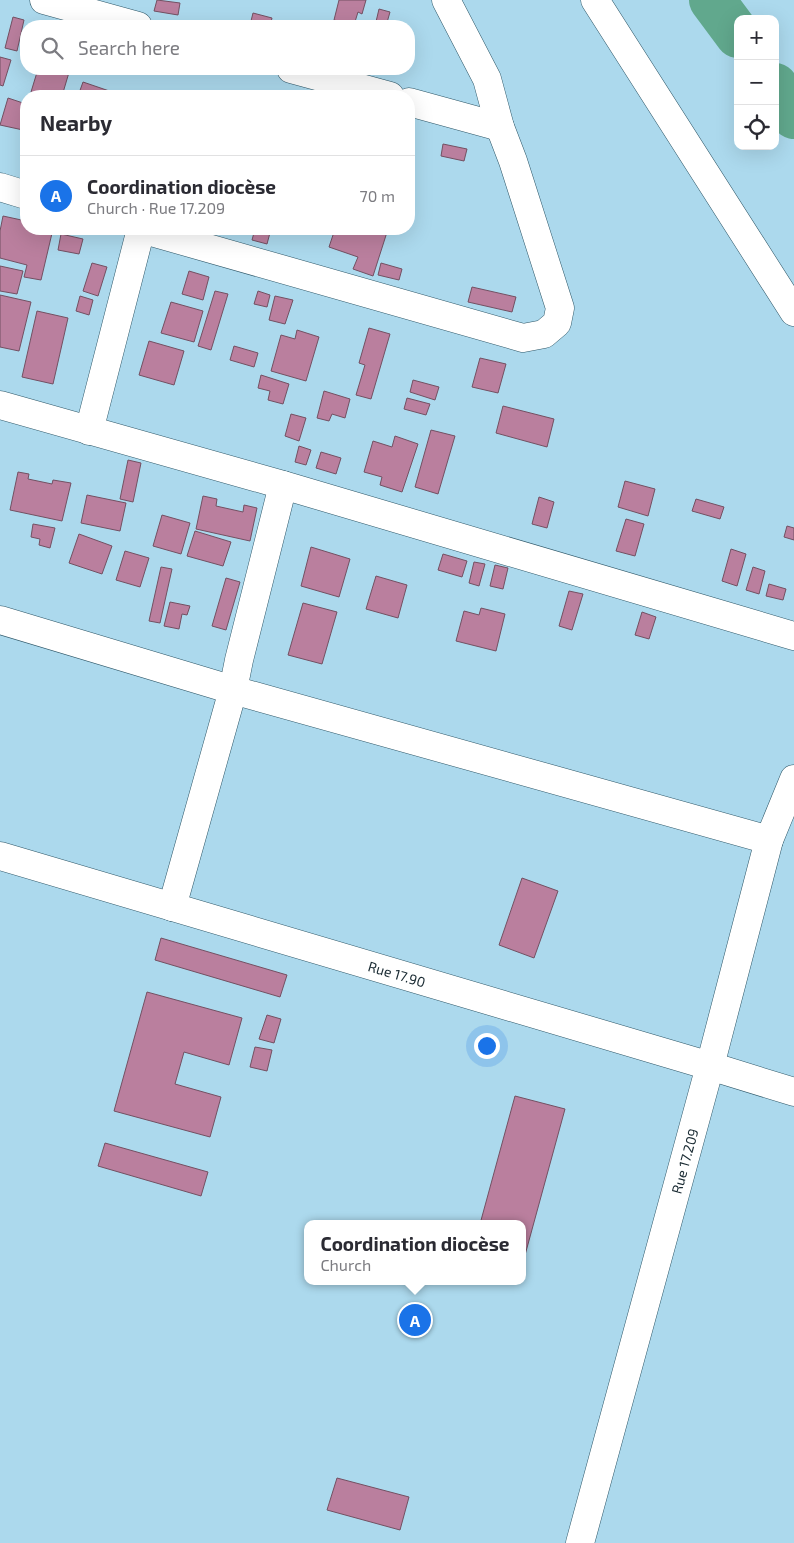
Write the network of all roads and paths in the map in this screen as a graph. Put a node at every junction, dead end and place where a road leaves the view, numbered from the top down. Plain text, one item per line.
1 (44, 0) edge
2 (446, 0) edge
3 (595, 0) edge
4 (116, 20) edge
5 (313, 75) edge
6 (368, 90) edge
7 (415, 104) edge
8 (500, 127) junction
9 (0, 187) edge
10 (20, 193) edge
11 (139, 235) edge
12 (162, 235) edge
13 (794, 312) edge
14 (0, 405) edge
15 (89, 431) junction
16 (282, 485) junction
17 (0, 620) edge
18 (794, 636) edge
19 (233, 690) junction
20 (794, 779) edge
21 (769, 840) junction
22 (0, 856) edge
23 (172, 907) junction
24 (710, 1066) junction
25 (794, 1092) edge
26 (580, 1543) edge

1 - 4 street
2 - 8 street
3 - 13 street
5 - 6 street
7 - 8 street
8 - 12 street
9 - 10 street
11 - 15 street
14 - 15 street
15 - 16 street
16 - 18 street
16 - 19 street
17 - 19 street
19 - 21 street
19 - 23 street
20 - 21 street, Rue 17.209
21 - 24 street, Rue 17.209
22 - 23 street, Rue 17.90
23 - 24 street, Rue 17.90
24 - 25 street, Rue 17.90
24 - 26 street, Rue 17.209

